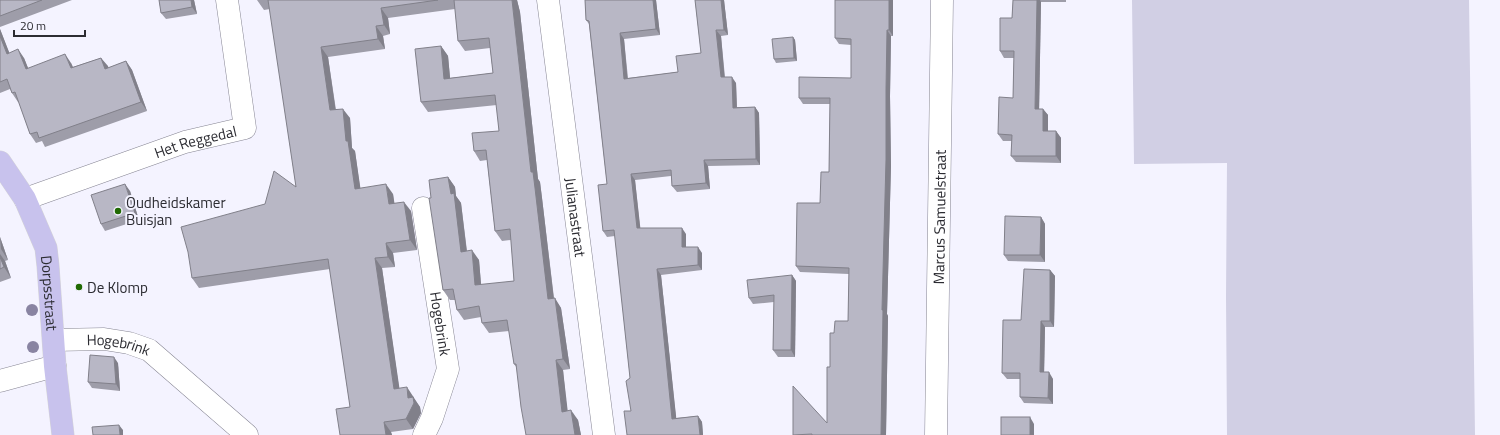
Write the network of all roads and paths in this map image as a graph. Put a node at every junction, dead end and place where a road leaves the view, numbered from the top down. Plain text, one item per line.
1 (227, 0) edge
2 (548, 0) edge
3 (942, 0) edge
4 (0, 162) edge
5 (25, 199) junction
6 (423, 208) dead end
7 (54, 340) junction
8 (55, 366) junction
9 (0, 381) edge
10 (208, 401) junction
11 (63, 435) edge
12 (222, 435) edge
13 (247, 435) edge
14 (424, 435) edge
15 (604, 435) edge
16 (936, 435) edge

1 - 5 street, Het Reggedal
2 - 15 street, Julianastraat
3 - 16 street, Marcus Samuelstraat
4 - 5 main road, Dorpsstraat
5 - 7 main road, Dorpsstraat
6 - 14 street, Hogebrink
7 - 8 main road, Dorpsstraat
7 - 10 street, Hogebrink
8 - 9 street
8 - 11 main road, Dorpsstraat
10 - 12 street
10 - 13 street, Hogebrink

